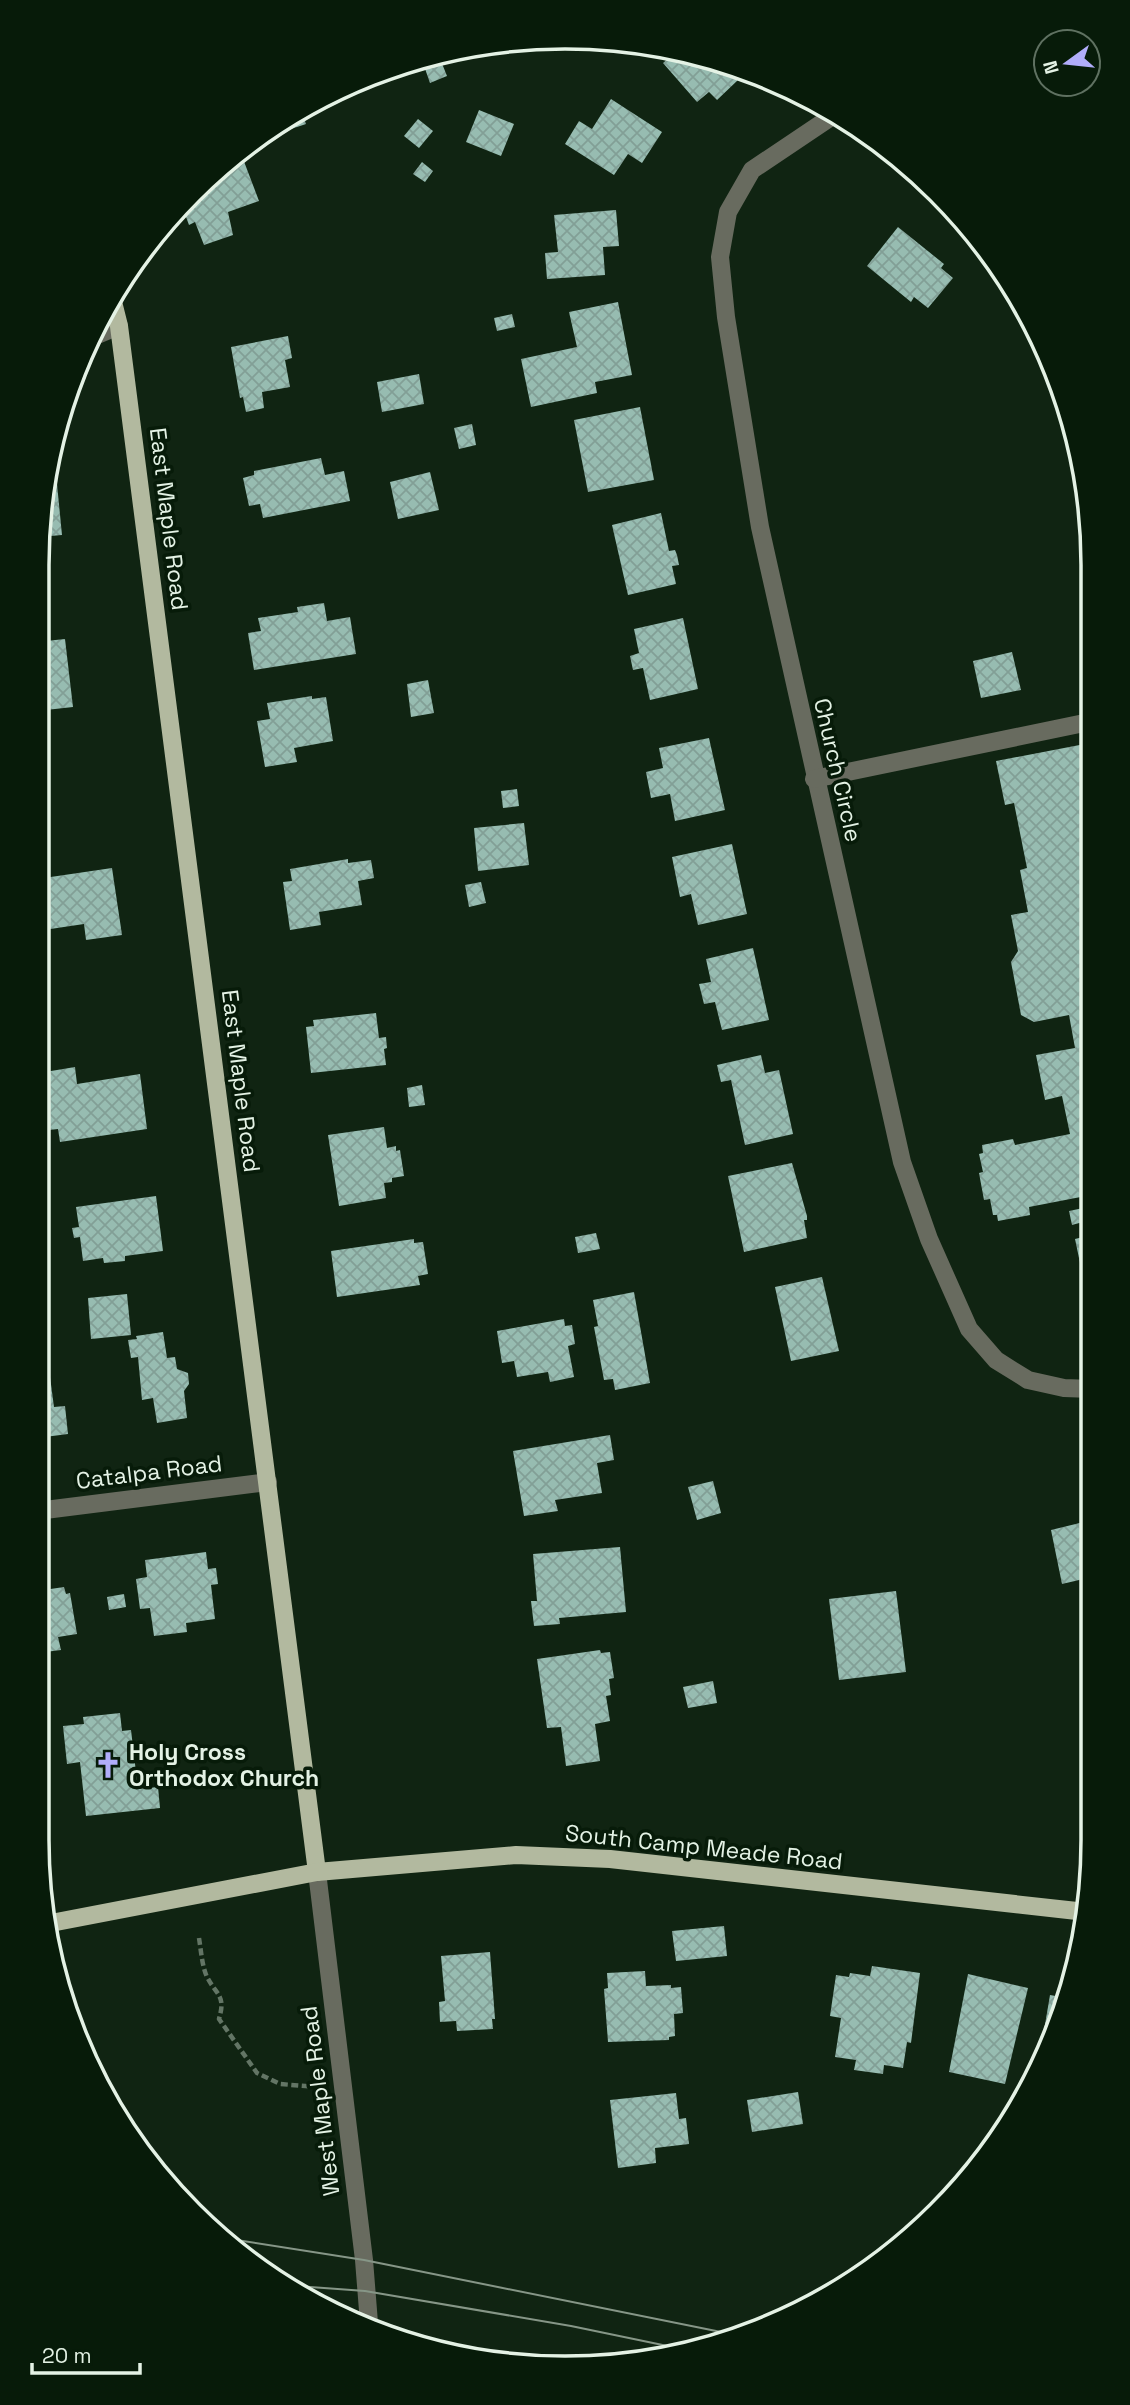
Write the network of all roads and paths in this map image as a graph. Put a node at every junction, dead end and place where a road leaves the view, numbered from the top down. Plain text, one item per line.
1 (826, 120) edge
2 (115, 312) edge
3 (119, 326) junction
4 (105, 332) edge
5 (1081, 724) edge
6 (814, 779) junction
7 (1081, 1389) edge
8 (268, 1482) junction
9 (49, 1509) edge
10 (317, 1872) junction
11 (1076, 1911) edge
12 (56, 1922) edge
13 (199, 1938) dead end
14 (317, 2087) dead end
15 (369, 2317) edge

1 - 6 street, Church Circle
2 - 3 main road, East Maple Road
3 - 4 street
3 - 8 main road, East Maple Road
5 - 6 street
6 - 7 street, Church Circle
8 - 9 street, Catalpa Road
8 - 10 main road, East Maple Road
10 - 11 main road, South Camp Meade Road
10 - 12 main road, South Camp Meade Road
10 - 15 street, West Maple Road
13 - 14 path

